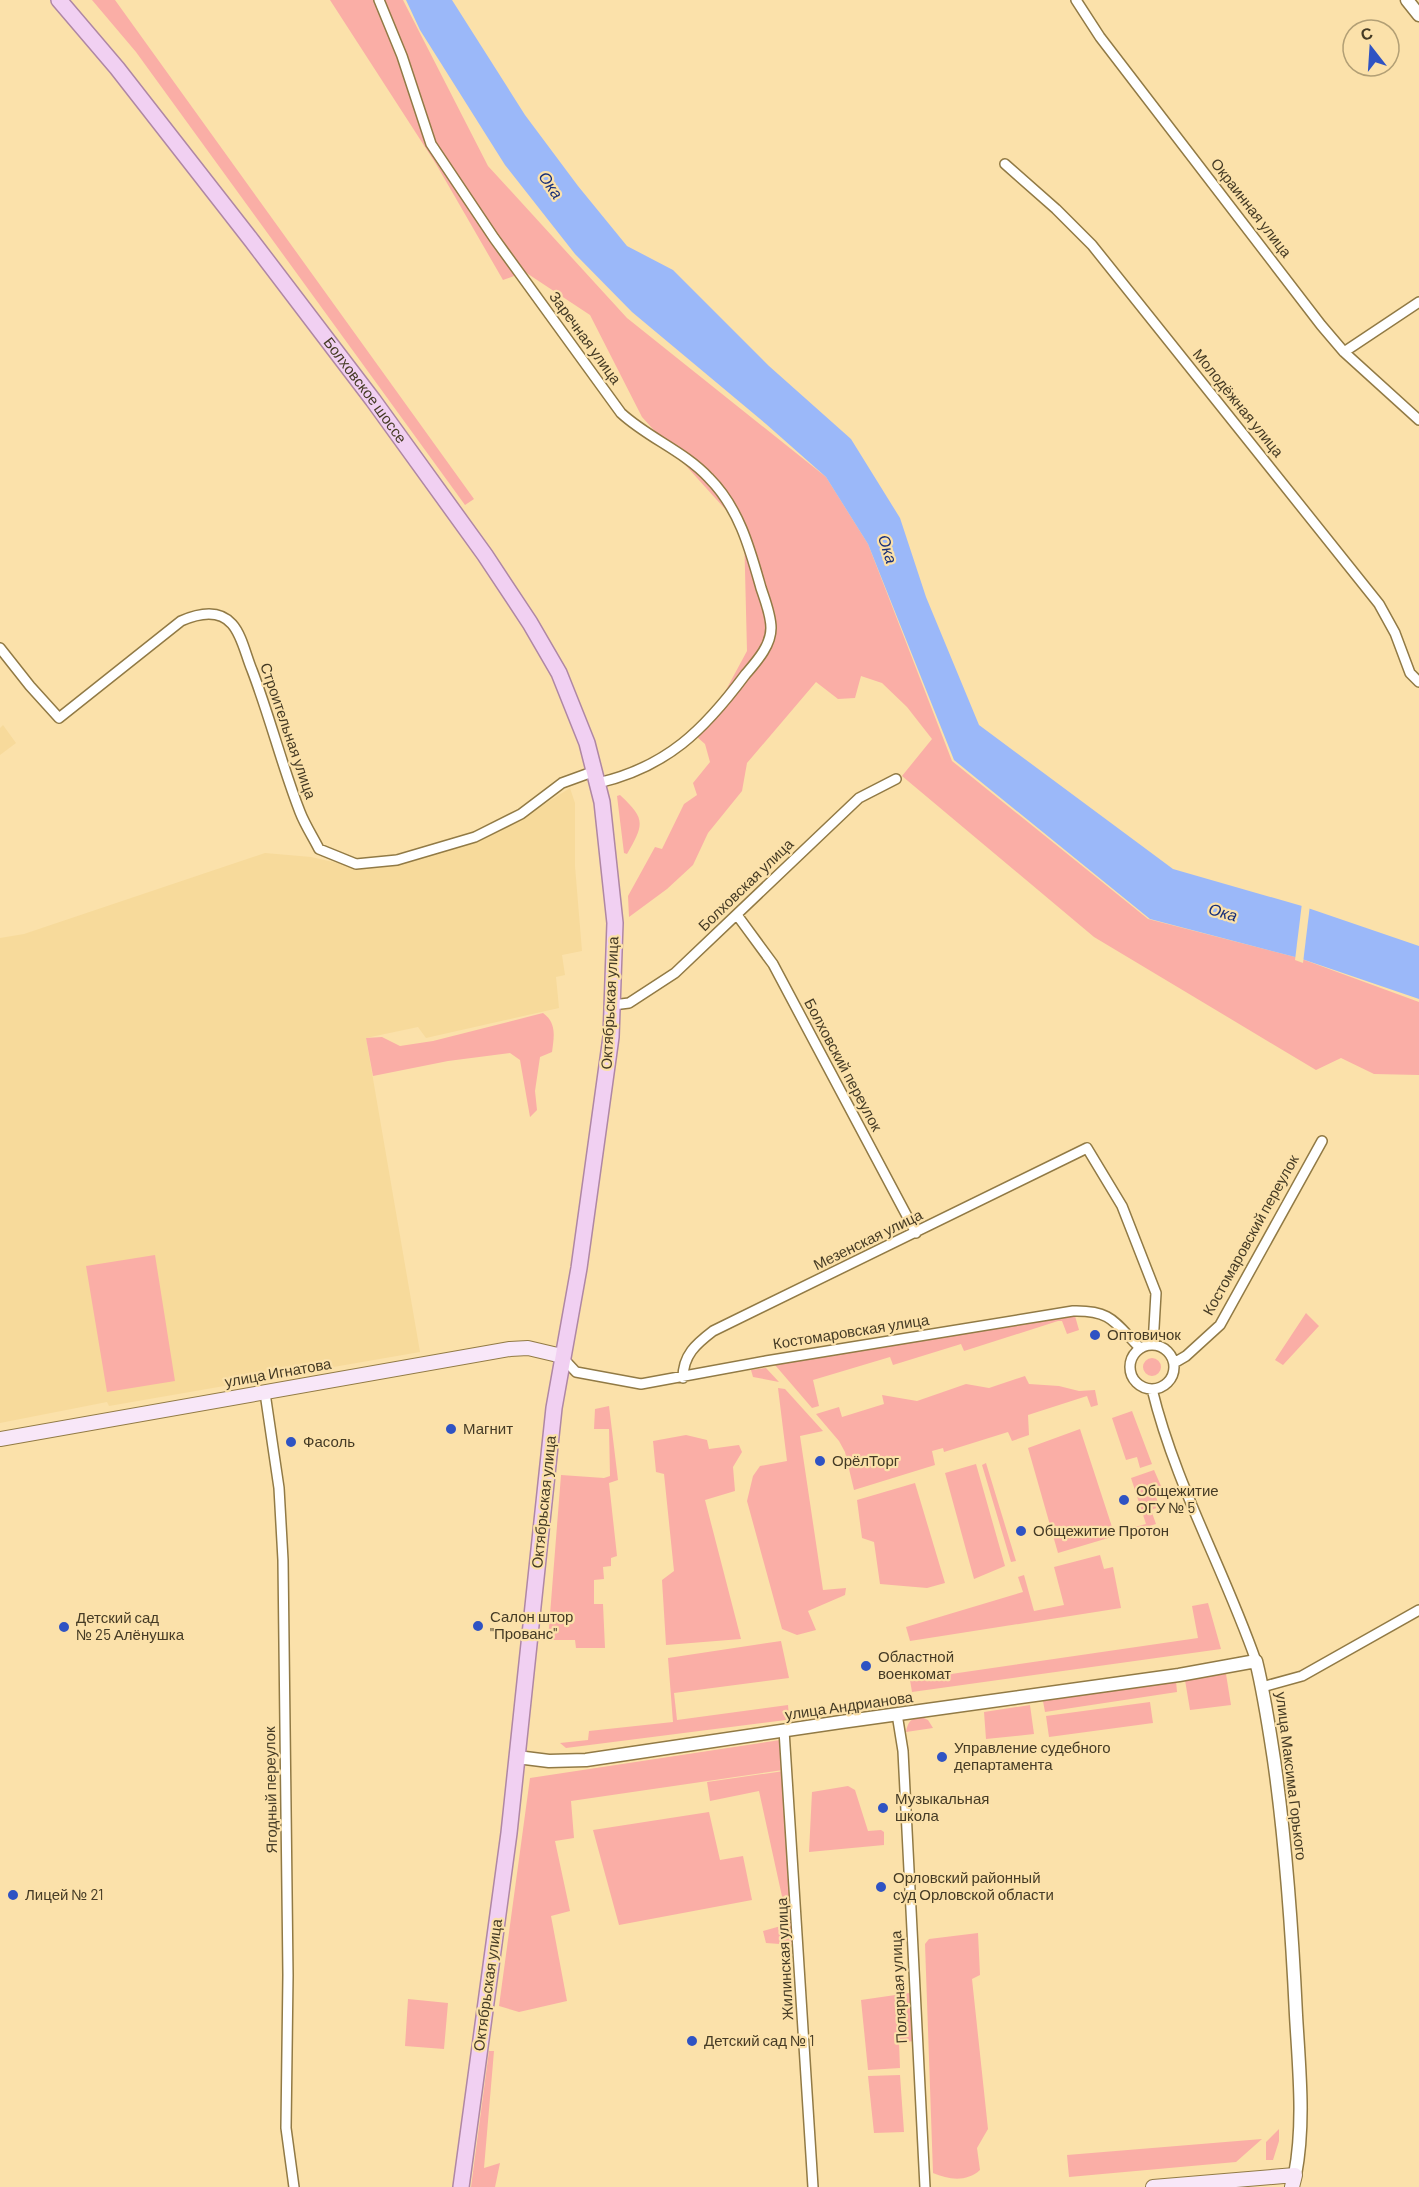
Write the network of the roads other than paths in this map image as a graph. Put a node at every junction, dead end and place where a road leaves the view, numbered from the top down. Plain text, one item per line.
1 (59, 0) edge
2 (379, 0) edge
3 (1076, 0) edge
4 (1407, 0) edge
5 (1419, 15) edge
6 (1005, 165) dead end
7 (1419, 302) edge
8 (1344, 352) junction
9 (1419, 420) edge
10 (0, 648) edge
11 (1419, 682) edge
12 (597, 777) junction
13 (896, 780) dead end
14 (605, 818) joint
15 (737, 915) junction
16 (613, 1005) junction
17 (1322, 1141) dead end
18 (916, 1233) junction
19 (1153, 1345) junction
20 (1140, 1348) junction
21 (562, 1356) junction
22 (1174, 1363) junction
23 (683, 1378) junction
24 (1152, 1389) junction
25 (265, 1393) junction
26 (0, 1439) edge
27 (1419, 1610) edge
28 (1256, 1661) junction
29 (1262, 1687) junction
30 (897, 1714) junction
31 (784, 1730) junction
32 (518, 1757) junction
33 (1294, 2181) edge
34 (294, 2187) edge
35 (461, 2187) edge
36 (813, 2187) edge
37 (925, 2187) edge
38 (1154, 2187) edge

1 - 12 main road, Болховское шоссе
2 - 12 street, Заречная улица
3 - 8 street, Окраинная улица
4 - 5 street
6 - 11 street, Молодёжная улица
7 - 8 street
8 - 9 street, Окраинная улица
10 - 12 street, Строительная улица
12 - 14 main road, Болховское шоссе
13 - 15 street, Болховская улица
14 - 16 main road, Октябрьская улица
15 - 16 street, Болховская улица
15 - 18 street, Болховский переулок
16 - 21 main road, Октябрьская улица
17 - 22 street, Костомаровский переулок
18 - 19 street, Мезенская улица
18 - 23 street, Мезенская улица
19 - 20 street
19 - 22 street
20 - 23 street, Костомаровская улица
20 - 24 street
21 - 23 street, Костомаровская улица
21 - 25 main road, улица Игнатова
21 - 32 main road, Октябрьская улица
22 - 24 street
24 - 28 street, улица Максима Горького
25 - 26 main road, улица Игнатова
25 - 34 street, Ягодный переулок
27 - 29 street
28 - 29 street, улица Максима Горького
28 - 30 street, улица Андрианова
29 - 33 street, улица Максима Горького
30 - 31 street, улица Андрианова
30 - 37 street, Полярная улица
31 - 32 street, улица Андрианова
31 - 36 street, Жилинская улица
32 - 35 main road, Октябрьская улица
33 - 38 main road

